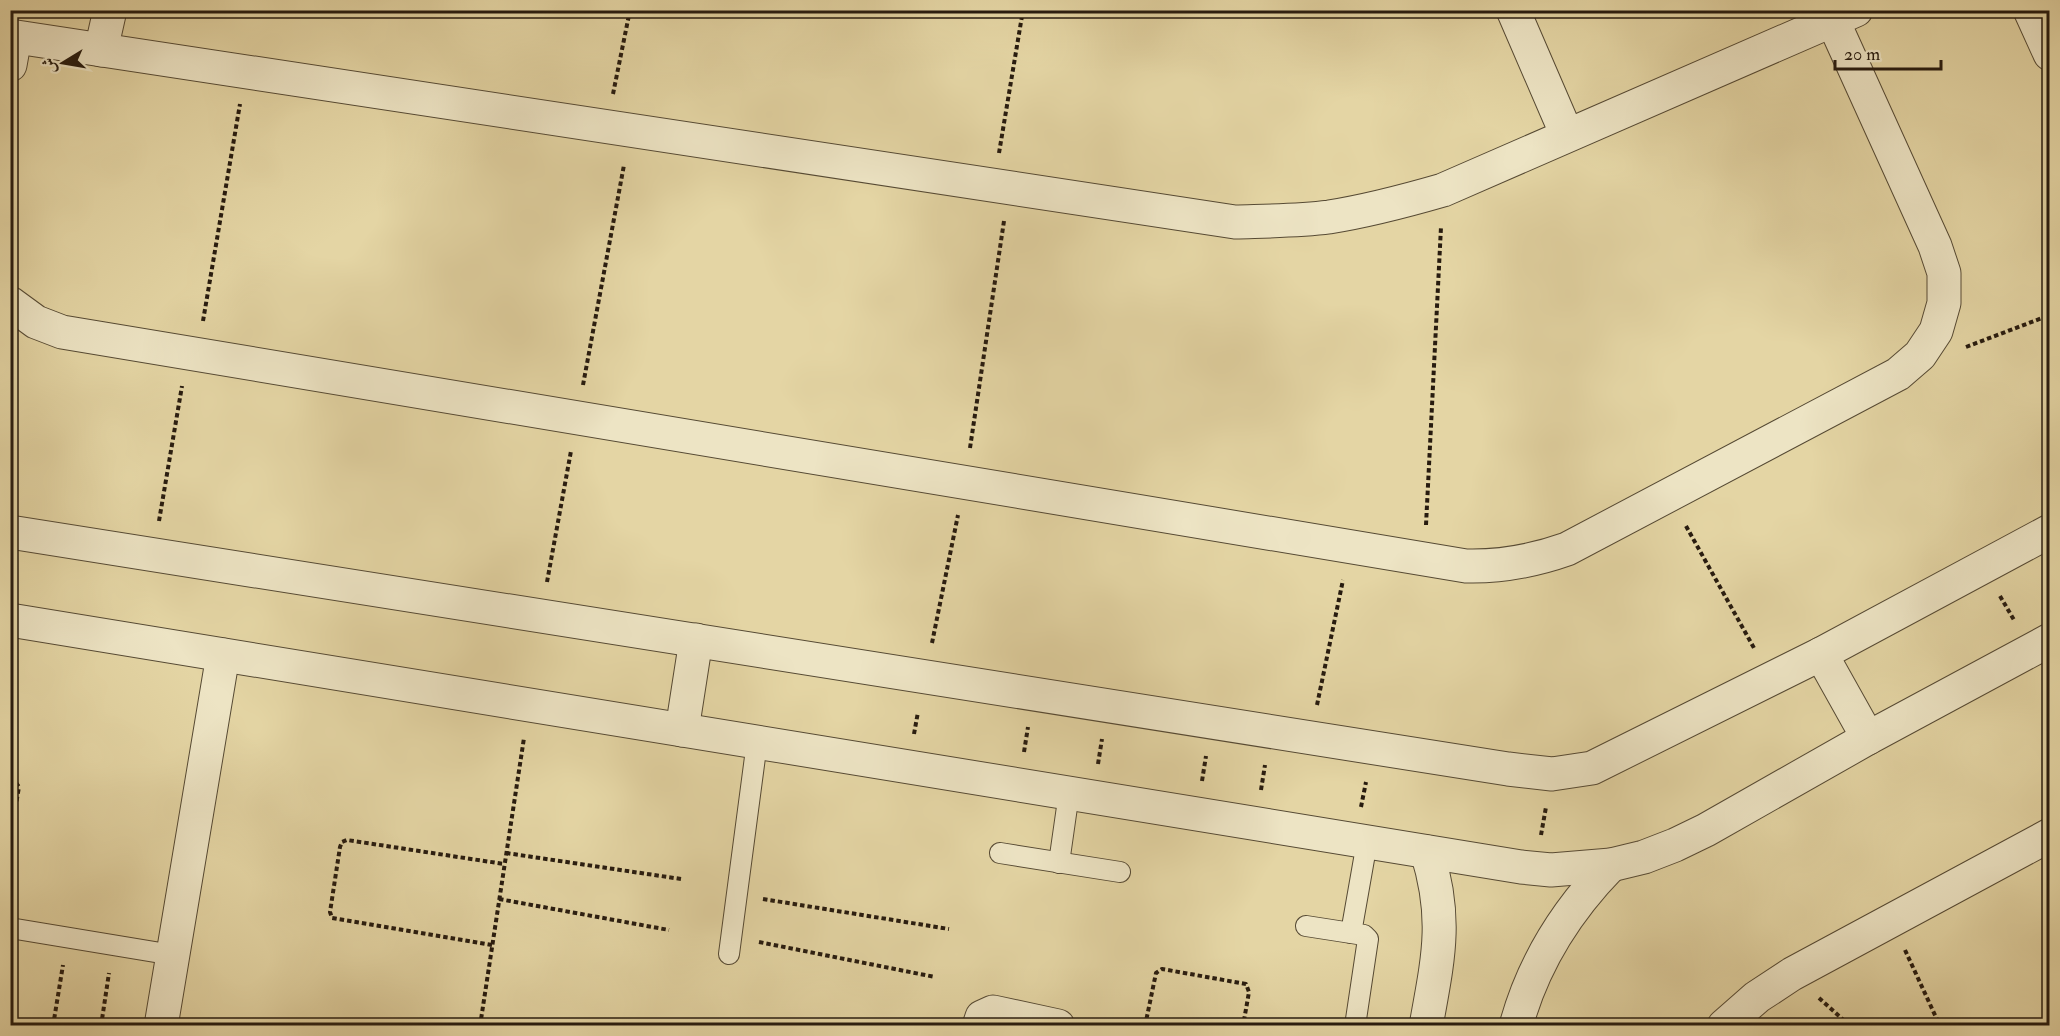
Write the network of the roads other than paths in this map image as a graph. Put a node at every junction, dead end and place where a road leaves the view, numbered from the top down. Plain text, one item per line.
1 (110, 10) edge
2 (1513, 10) edge
3 (2030, 10) edge
4 (1839, 14) edge
5 (12, 46) edge
6 (100, 50) junction
7 (2049, 54) edge
8 (1567, 135) junction
9 (10, 303) edge
10 (2049, 531) edge
11 (10, 532) edge
12 (10, 620) edge
13 (696, 640) junction
14 (2040, 645) edge
15 (1821, 654) junction
16 (223, 655) junction
17 (682, 730) junction
18 (1868, 738) junction
19 (757, 742) junction
20 (1081, 795) junction
21 (2049, 835) edge
22 (1362, 841) junction
23 (1427, 852) junction
24 (1000, 853) dead end
25 (1059, 863) junction
26 (1611, 865) junction
27 (1120, 872) dead end
28 (1306, 926) dead end
29 (10, 928) edge
30 (1351, 933) junction
31 (730, 945) road end
32 (173, 955) junction
33 (161, 1026) edge
34 (979, 1026) edge
35 (1058, 1026) edge
36 (1355, 1026) edge
37 (1426, 1026) edge
38 (1516, 1026) edge
39 (1724, 1026) edge

1 - 6 street
2 - 8 street
3 - 7 street
4 - 8 street
4 - 9 street
5 - 6 street
6 - 8 street
10 - 15 street
11 - 13 street
12 - 16 street
13 - 15 street
13 - 17 street
14 - 18 street
15 - 18 street
16 - 17 street
16 - 32 street
17 - 19 street
18 - 26 street
19 - 20 street
19 - 31 lane
20 - 22 street
20 - 25 lane
21 - 39 street
22 - 23 street
22 - 30 lane
23 - 26 street
23 - 37 street
24 - 25 lane
25 - 27 lane
26 - 38 street
28 - 30 lane
29 - 32 lane
30 - 36 lane
32 - 33 street
34 - 35 street

